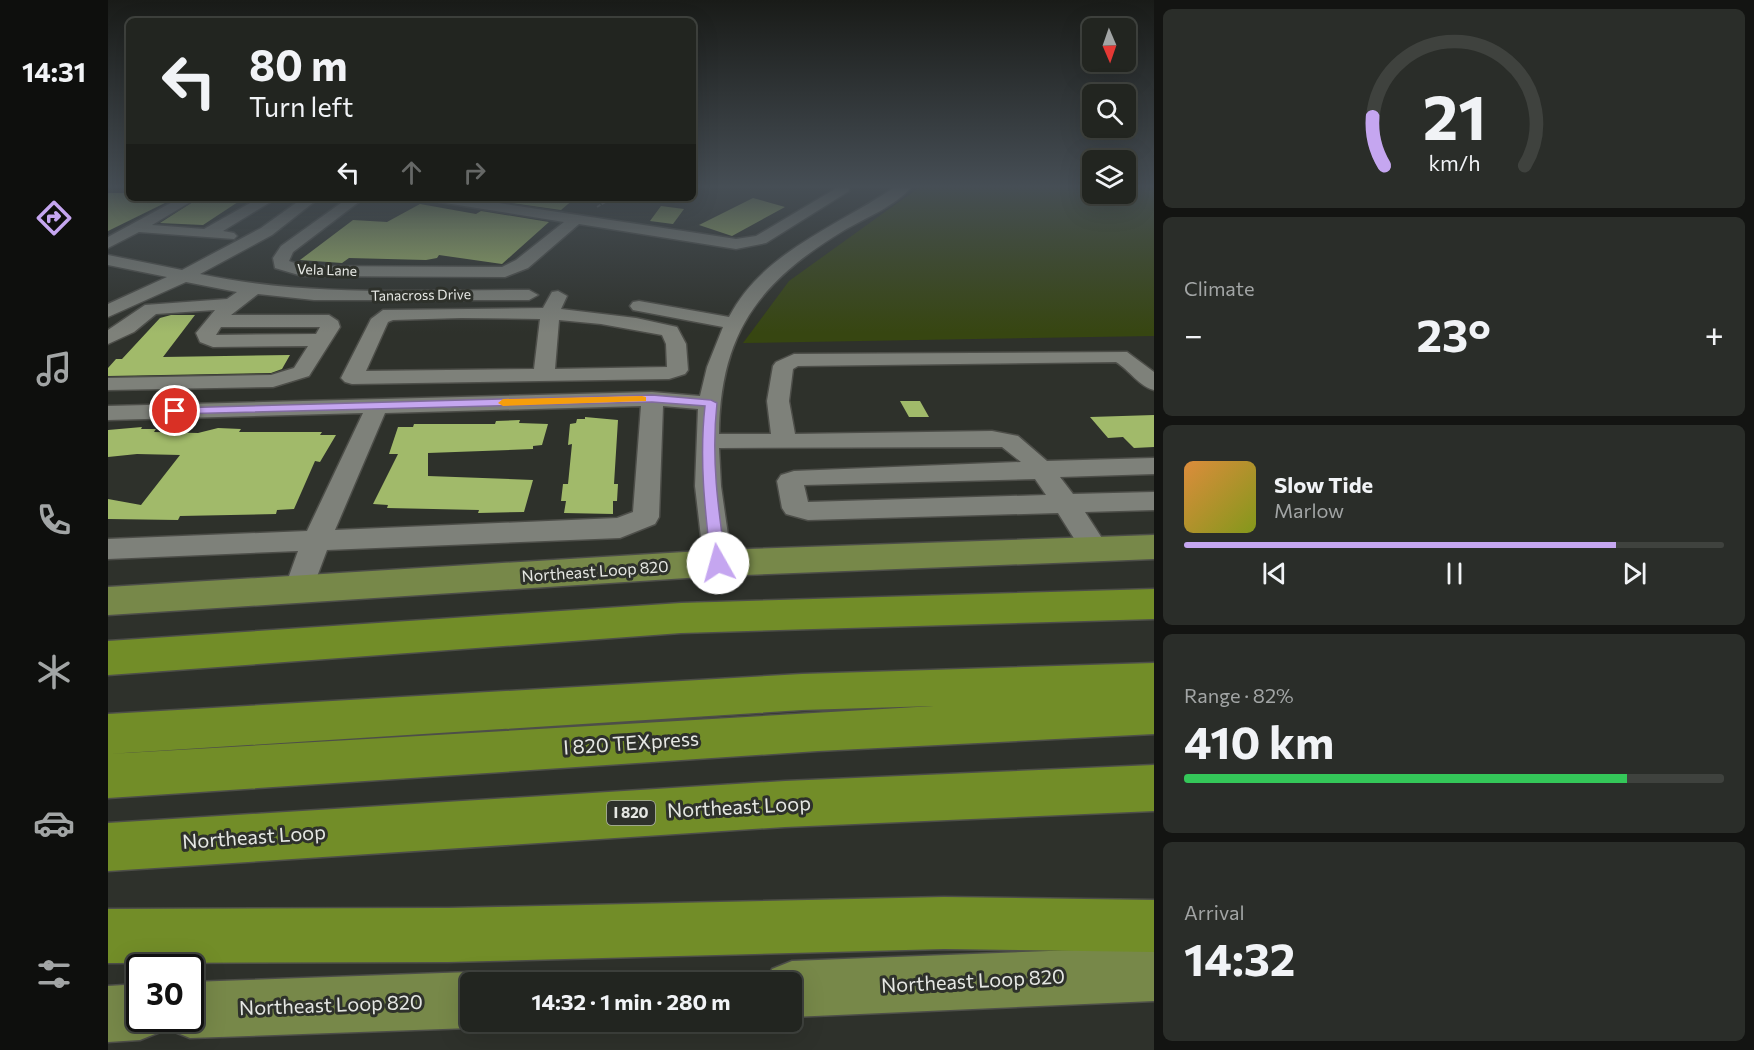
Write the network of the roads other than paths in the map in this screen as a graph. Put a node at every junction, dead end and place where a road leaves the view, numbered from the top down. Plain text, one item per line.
1 (200, 235) edge
2 (221, 235) edge
3 (259, 235) edge
4 (306, 235) edge
5 (557, 235) edge
6 (676, 235) edge
7 (768, 235) edge
8 (829, 235) edge
9 (229, 236) joint
10 (112, 241) edge
11 (108, 260) edge
12 (160, 271) junction
13 (370, 271) junction
14 (388, 271) junction
15 (183, 276) junction
16 (255, 288) junction
17 (108, 295) edge
18 (376, 295) junction
19 (357, 296) junction
20 (231, 304) junction
21 (554, 304) junction
22 (108, 311) edge
23 (735, 324) junction
24 (108, 338) edge
25 (544, 375) junction
26 (108, 384) edge
27 (1154, 384) edge
28 (652, 399) junction
29 (711, 403) junction
30 (377, 406) junction
31 (108, 413) edge
32 (707, 441) junction
33 (784, 441) junction
34 (1154, 466) edge
35 (1040, 470) junction
36 (1154, 501) edge
37 (1065, 504) junction
38 (316, 541) junction
39 (1154, 547) edge
40 (108, 549) edge
41 (1095, 549) junction
42 (718, 563) junction
43 (299, 590) junction
44 (108, 601) edge
45 (1154, 604) edge
46 (108, 658) edge
47 (1154, 681) edge
48 (1154, 715) edge
49 (108, 734) edge
50 (108, 776) edge
51 (1154, 788) edge
52 (108, 847) edge
53 (1154, 927) edge
54 (108, 936) edge
55 (1154, 974) edge
56 (802, 989) edge
57 (460, 1000) edge
58 (204, 1010) edge
59 (126, 1013) edge
60 (108, 1014) edge

1 - 10 street
2 - 9 street
3 - 15 street
4 - 13 street, Vela Lane
5 - 14 street
6 - 7 street
8 - 23 street
9 - 12 street
11 - 12 street, Tanacross Drive
12 - 15 street, Tanacross Drive
12 - 17 street
13 - 14 street
13 - 19 street
14 - 18 street
15 - 16 street, Tanacross Drive
15 - 22 street
16 - 19 street, Tanacross Drive
16 - 20 street
18 - 19 street, Tanacross Drive
18 - 21 street, Tanacross Drive
20 - 24 street
20 - 26 street
21 - 23 street, Tanacross Drive
21 - 25 street
21 - 25 street
21 - 25 street
23 - 29 street
27 - 33 street
28 - 29 street
28 - 30 street
28 - 38 street
29 - 32 street
30 - 31 street
30 - 38 street
32 - 33 street
32 - 42 street
33 - 35 street
34 - 35 street
35 - 37 street
35 - 37 street
36 - 37 street
37 - 41 street
38 - 40 street
38 - 43 street
39 - 41 main road, Northeast Loop 820
41 - 42 main road, Northeast Loop 820
42 - 43 main road, Northeast Loop 820
43 - 44 main road, Northeast Loop 820
45 - 46 highway
47 - 49 highway
48 - 50 highway, I 820 TEXpress
51 - 52 highway, Northeast Loop / I 820
53 - 54 highway
55 - 56 main road, Northeast Loop 820
57 - 58 main road, Northeast Loop 820
59 - 60 main road

